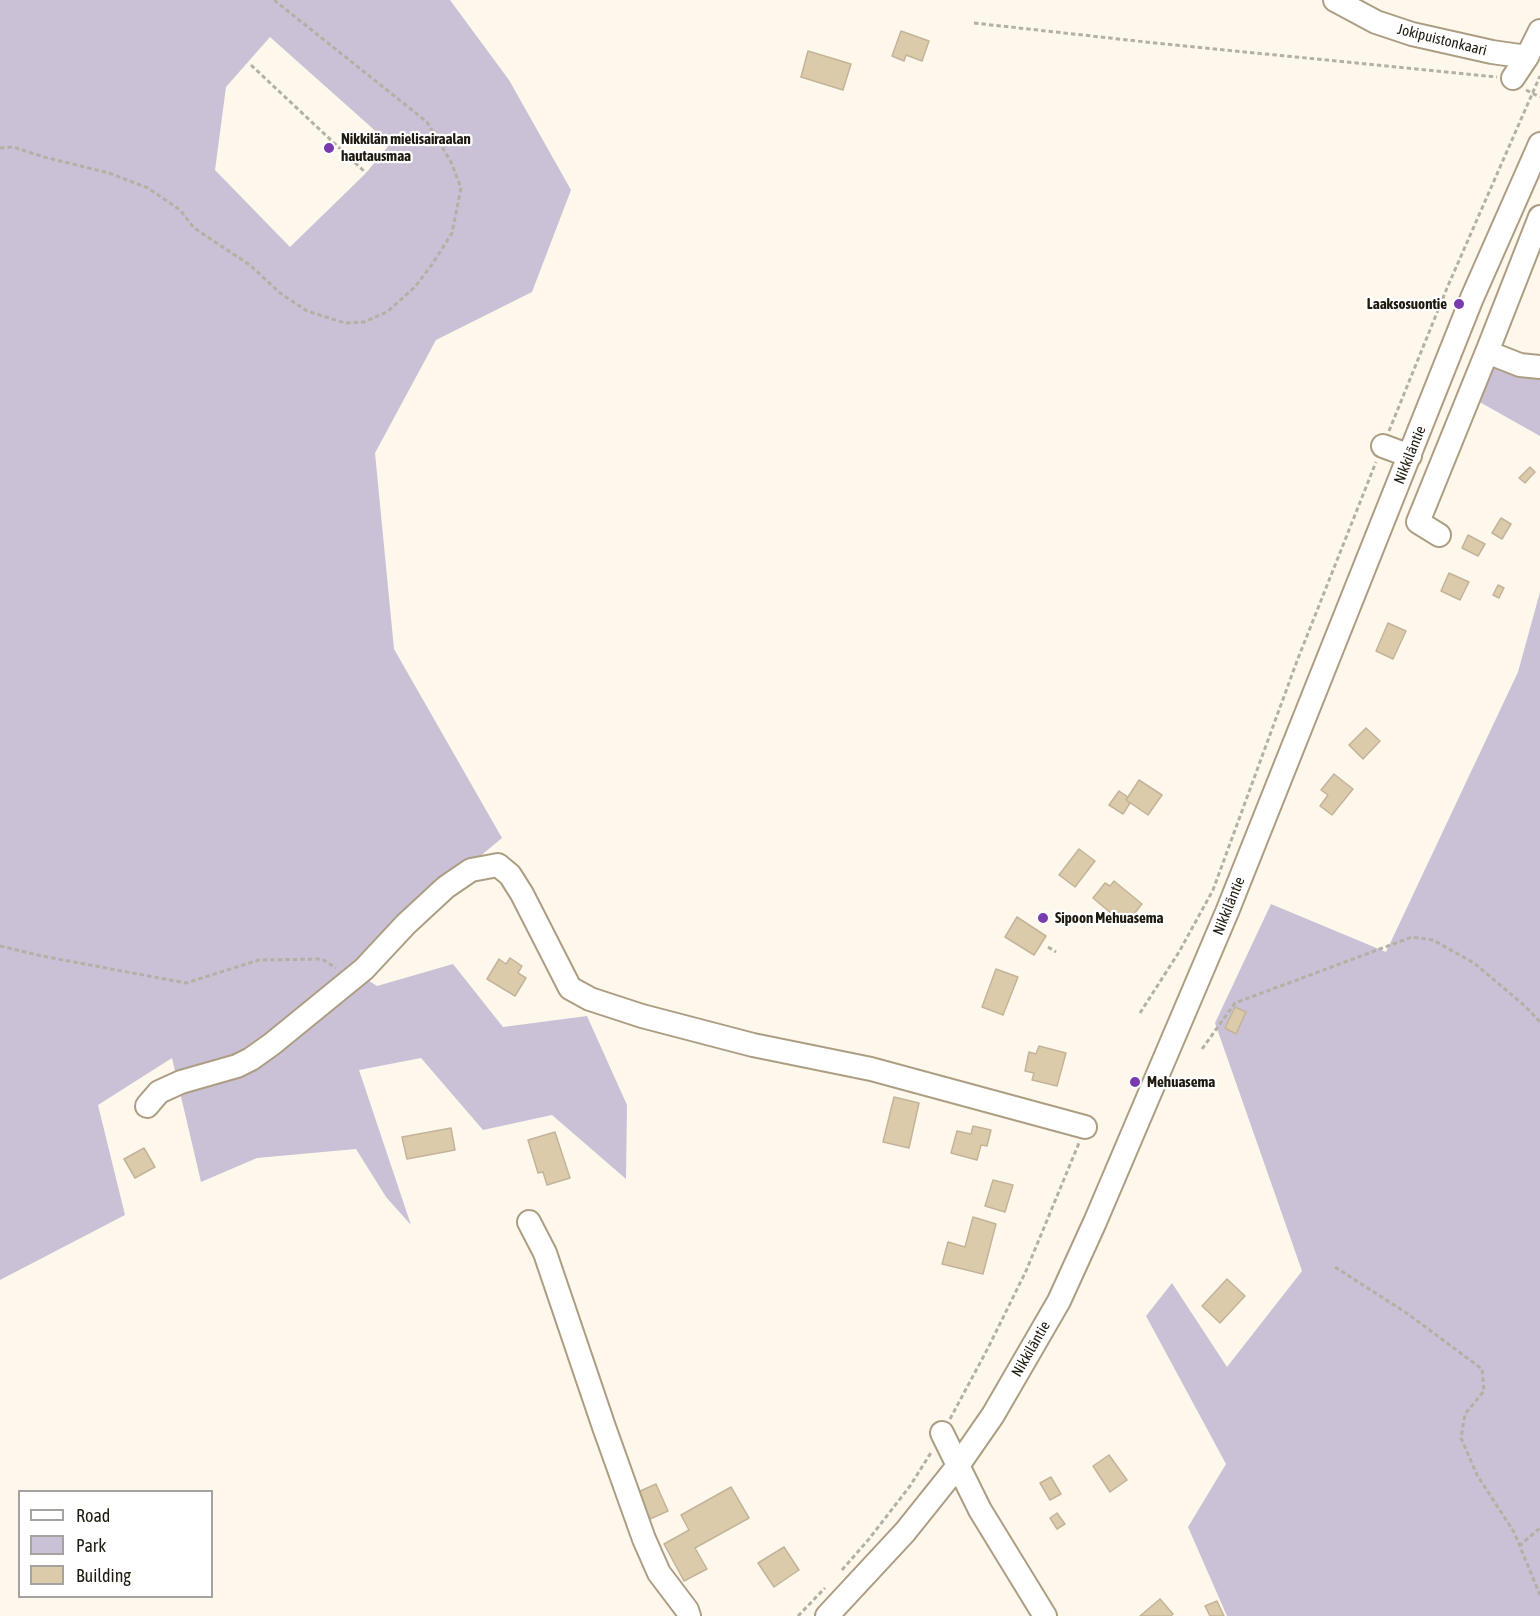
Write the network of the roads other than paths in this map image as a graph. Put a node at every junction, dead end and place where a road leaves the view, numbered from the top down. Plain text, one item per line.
1 (1335, 0) edge
2 (1540, 31) edge
3 (1527, 57) junction
4 (1513, 78) road end
5 (1540, 144) edge
6 (1540, 217) edge
7 (1487, 352) junction
8 (1540, 367) edge
9 (1383, 446) road end
10 (1410, 456) junction
11 (1439, 535) dead end
12 (147, 1106) dead end
13 (1085, 1127) road end
14 (529, 1222) dead end
15 (942, 1433) road end
16 (957, 1467) junction
17 (689, 1616) edge
18 (827, 1616) edge
19 (1045, 1616) edge

1 - 3 street, Jokipuistonkaari
2 - 3 street
3 - 4 street
5 - 10 street, Nikkiläntie
6 - 7 street
7 - 8 street
7 - 11 street
9 - 10 street
10 - 16 street, Nikkiläntie
12 - 13 street
14 - 17 street
15 - 16 street
16 - 18 street, Nikkiläntie
16 - 19 street

